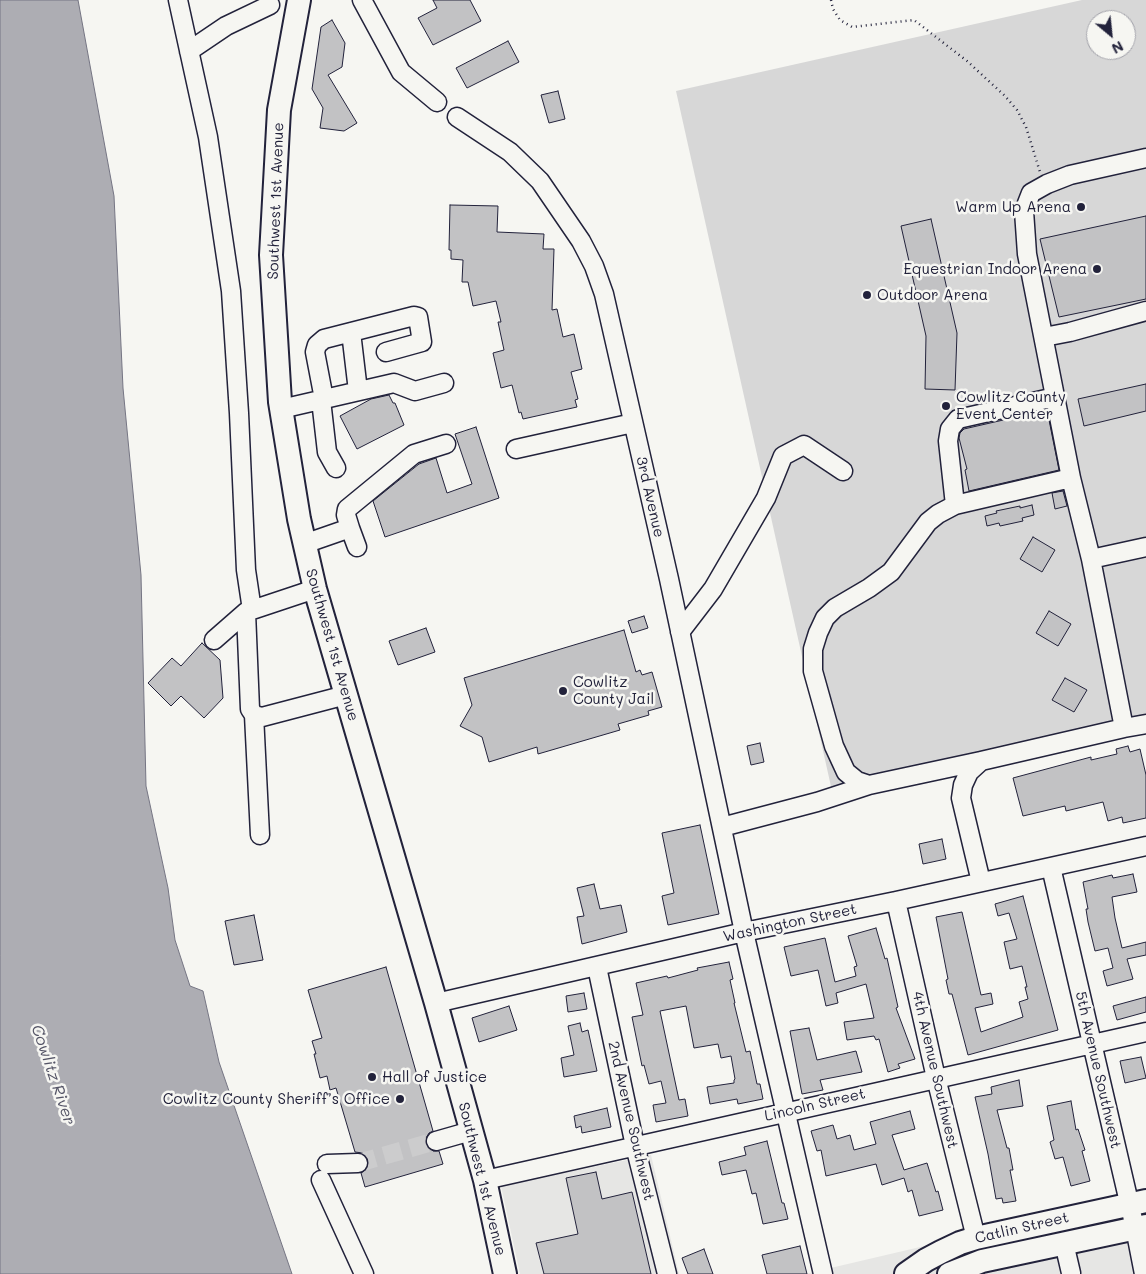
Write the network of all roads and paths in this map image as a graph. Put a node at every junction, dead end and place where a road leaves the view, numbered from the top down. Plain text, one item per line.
1 (178, 0) edge
2 (299, 0) edge
3 (362, 0) edge
4 (831, 0) edge
5 (274, 2) edge
6 (189, 51) junction
7 (437, 102) dead end
8 (457, 117) dead end
9 (1146, 158) edge
10 (1044, 186) junction
11 (1146, 311) edge
12 (351, 332) junction
13 (1044, 337) junction
14 (386, 352) dead end
15 (444, 383) dead end
16 (358, 391) junction
17 (1055, 396) junction
18 (322, 400) junction
19 (282, 409) junction
20 (633, 423) junction
21 (446, 444) dead end
22 (516, 449) dead end
23 (336, 468) dead end
24 (843, 471) dead end
25 (1071, 478) junction
26 (955, 505) junction
27 (350, 528) junction
28 (304, 544) junction
29 (357, 547) dead end
30 (1146, 547) edge
31 (1091, 559) junction
32 (315, 589) junction
33 (249, 611) junction
34 (680, 632) junction
35 (214, 640) dead end
36 (346, 695) junction
37 (254, 715) junction
38 (1146, 724) edge
39 (1124, 728) junction
40 (981, 761) junction
41 (869, 785) junction
42 (722, 827) junction
43 (260, 835) dead end
44 (1146, 846) edge
45 (1052, 867) junction
46 (981, 882) junction
47 (896, 901) junction
48 (744, 932) junction
49 (597, 967) junction
50 (436, 1003) junction
51 (1146, 1032) edge
52 (1091, 1044) junction
53 (936, 1078) junction
54 (785, 1112) junction
55 (471, 1131) junction
56 (436, 1141) tunnel mouth
57 (635, 1146) junction
58 (358, 1164) tunnel mouth
59 (485, 1180) junction
60 (1138, 1202) edge
61 (1141, 1227) edge
62 (976, 1238) junction
63 (1064, 1243) junction
64 (1071, 1273) edge
65 (364, 1274) edge
66 (505, 1274) edge
67 (667, 1274) edge
68 (823, 1274) edge
69 (906, 1274) edge
70 (949, 1274) edge
71 (1144, 1274) edge

1 - 6 street
2 - 19 main road, Southwest 1st Avenue
3 - 7 street
4 - 10 path
5 - 6 street
6 - 33 street
8 - 20 street, 3rd Avenue
9 - 10 street
10 - 13 street
11 - 13 street
12 - 14 street
12 - 16 street
12 - 18 street
13 - 17 street
15 - 16 street
16 - 18 street
17 - 25 street
17 - 26 street
18 - 19 street
18 - 23 street
19 - 28 main road, Southwest 1st Avenue
20 - 22 street
20 - 34 street, 3rd Avenue
21 - 27 street
24 - 34 street
25 - 26 street
25 - 31 street
26 - 41 street
27 - 28 street
27 - 29 street
28 - 32 main road, Southwest 1st Avenue
30 - 31 street
31 - 39 street
32 - 33 street
32 - 36 main road, Southwest 1st Avenue
33 - 35 street
33 - 37 street
34 - 42 street, 3rd Avenue
36 - 37 street
36 - 50 main road, Southwest 1st Avenue
37 - 43 street
38 - 39 street
39 - 40 street
40 - 41 street
40 - 46 street
41 - 42 street
42 - 48 street, 3rd Avenue
44 - 45 street, Washington Street
45 - 46 street, Washington Street
45 - 52 street, 5th Avenue Southwest
46 - 47 street, Washington Street
47 - 48 street, Washington Street
47 - 53 street, 4th Avenue Southwest
48 - 49 street, Washington Street
48 - 54 street, 3rd Avenue
49 - 50 street, Washington Street
49 - 57 street, 2nd Avenue Southwest
50 - 55 main road, Southwest 1st Avenue
51 - 52 street, Lincoln Street
52 - 53 street, Lincoln Street
52 - 60 street, 5th Avenue Southwest
53 - 54 street, Lincoln Street
53 - 62 street, 4th Avenue Southwest
54 - 57 street, Lincoln Street
54 - 68 street, 3rd Avenue
55 - 56 street
55 - 59 main road, Southwest 1st Avenue
57 - 59 street, Lincoln Street
57 - 67 street, 2nd Avenue Southwest
58 - 65 street
59 - 66 main road, Southwest 1st Avenue
60 - 61 street, 5th Avenue Southwest
60 - 62 main road, Catlin Street
61 - 63 main road, Catlin Street
61 - 71 street, 5th Avenue Southwest
62 - 69 main road, Catlin Street
63 - 64 street
63 - 70 main road, Catlin Street

